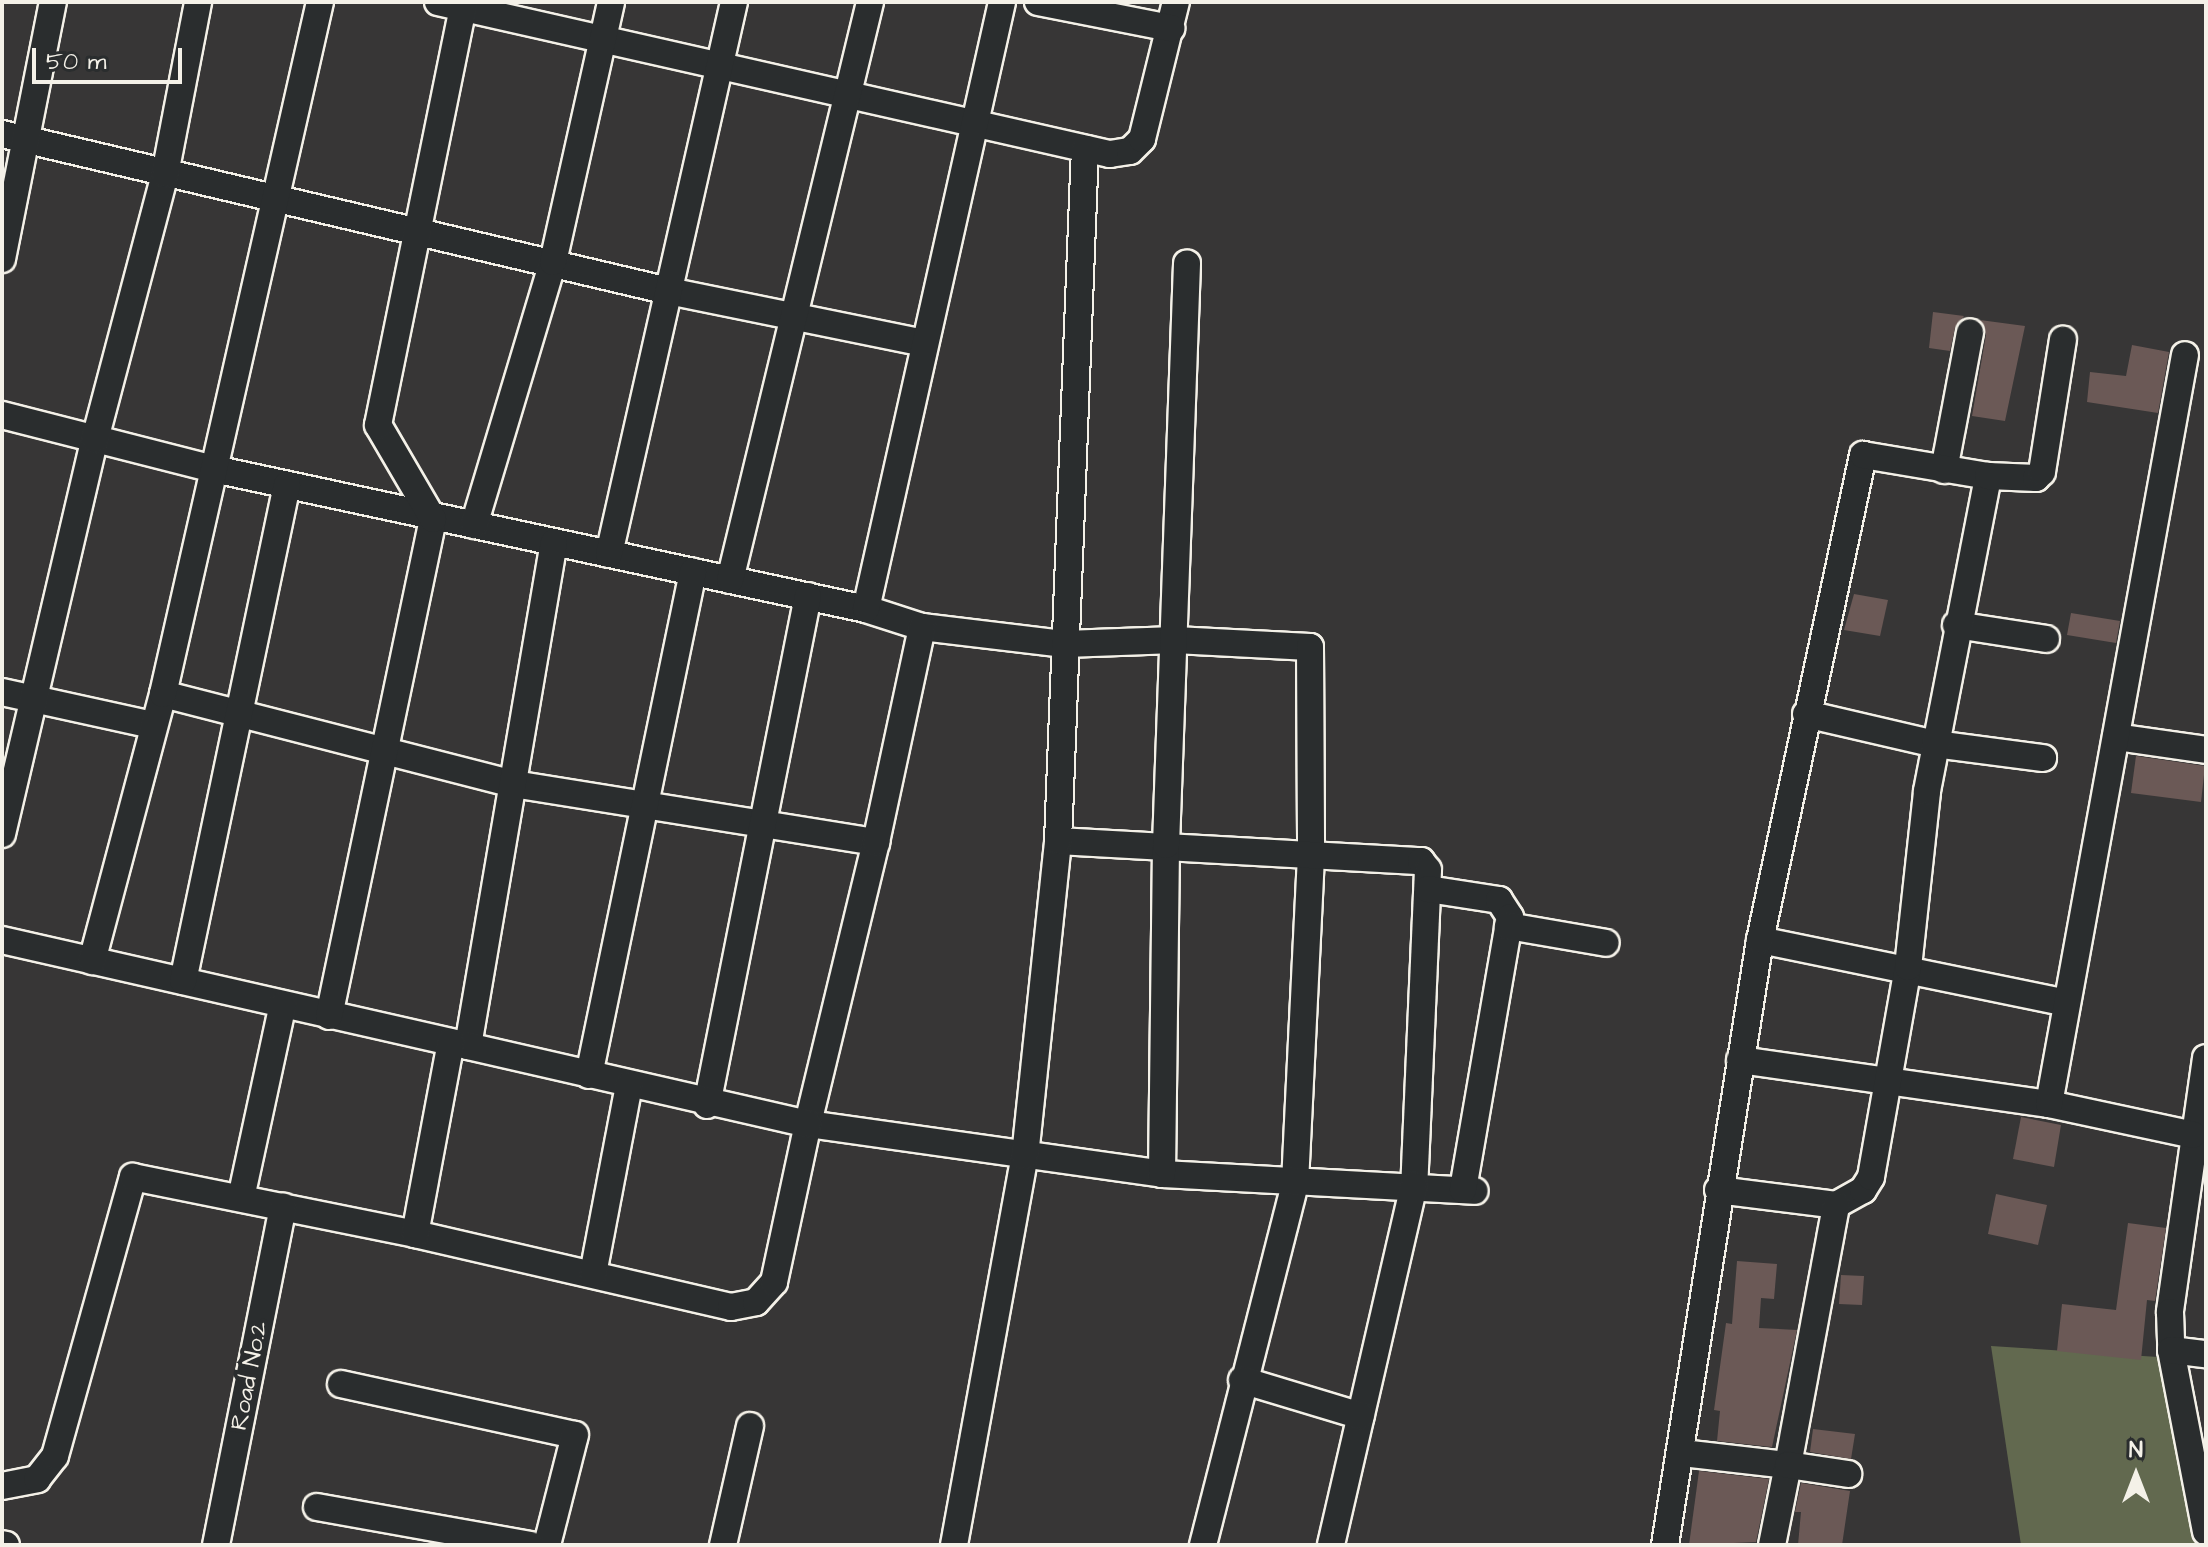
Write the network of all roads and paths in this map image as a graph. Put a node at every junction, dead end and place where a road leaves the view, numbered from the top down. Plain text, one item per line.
1 (53, 2) edge
2 (198, 2) edge
3 (320, 2) edge
4 (611, 2) edge
5 (734, 2) edge
6 (870, 2) edge
7 (1002, 2) edge
8 (1176, 2) edge
9 (1044, 3) edge
10 (455, 4) edge
11 (1171, 28) junction
12 (603, 39) junction
13 (721, 66) junction
14 (848, 96) junction
15 (972, 124) junction
16 (13, 136) edge
17 (1085, 149) junction
18 (165, 174) junction
19 (276, 194) junction
20 (419, 228) junction
21 (2, 259) edge
22 (553, 262) junction
23 (1187, 263) dead end
24 (669, 291) junction
25 (797, 318) junction
26 (1970, 332) dead end
27 (2063, 340) dead end
28 (924, 343) junction
29 (2185, 355) dead end
30 (2, 415) edge
31 (95, 439) junction
32 (214, 469) junction
33 (1944, 470) junction
34 (1988, 476) junction
35 (287, 485) junction
36 (433, 519) junction
37 (474, 525) junction
38 (554, 542) junction
39 (609, 554) junction
40 (693, 572) junction
41 (730, 580) junction
42 (808, 596) junction
43 (866, 609) junction
44 (1956, 625) junction
45 (922, 627) junction
46 (2046, 639) dead end
47 (1175, 640) junction
48 (1065, 644) junction
49 (2, 692) edge
50 (163, 694) junction
51 (34, 700) junction
52 (239, 714) junction
53 (1806, 714) junction
54 (152, 725) junction
55 (2116, 737) junction
56 (1935, 744) junction
57 (386, 750) junction
58 (2206, 750) edge
59 (2043, 758) dead end
60 (513, 784) junction
61 (645, 805) junction
62 (765, 825) junction
63 (2, 834) edge
64 (1058, 841) junction
65 (876, 842) junction
66 (1166, 845) junction
67 (1311, 856) junction
68 (1428, 889) junction
69 (1508, 926) junction
70 (2, 940) edge
71 (1760, 940) junction
72 (1606, 943) dead end
73 (92, 961) junction
74 (1908, 967) junction
75 (183, 981) junction
76 (2067, 1003) junction
77 (283, 1004) junction
78 (329, 1016) junction
79 (460, 1044) junction
80 (2206, 1058) edge
81 (1740, 1060) junction
82 (589, 1075) junction
83 (1889, 1081) junction
84 (629, 1085) junction
85 (2204, 1088) edge
86 (2049, 1104) junction
87 (707, 1105) junction
88 (808, 1124) junction
89 (2193, 1135) junction
90 (1025, 1156) junction
91 (1162, 1174) junction
92 (1295, 1184) junction
93 (1414, 1185) junction
94 (1718, 1190) junction
95 (241, 1198) junction
96 (1836, 1205) junction
97 (283, 1207) junction
98 (415, 1234) junction
99 (593, 1274) junction
100 (2171, 1350) junction
101 (2206, 1354) edge
102 (1242, 1380) junction
103 (341, 1384) dead end
104 (1361, 1416) junction
105 (750, 1426) dead end
106 (1682, 1453) junction
107 (1788, 1465) junction
108 (1848, 1474) dead end
109 (2, 1486) edge
110 (317, 1507) dead end
111 (2206, 1532) edge
112 (216, 1545) edge
113 (531, 1545) edge
114 (547, 1545) edge
115 (723, 1545) edge
116 (954, 1545) edge
117 (1203, 1545) edge
118 (1331, 1545) edge
119 (1665, 1545) edge
120 (1772, 1545) edge

1 - 16 street
2 - 18 street
3 - 19 street
4 - 12 street
5 - 13 street
6 - 14 street
7 - 15 street
8 - 11 street
9 - 11 street
10 - 12 street
10 - 20 street
11 - 17 street
12 - 13 street
12 - 22 street
13 - 14 street
13 - 24 street
14 - 15 street
14 - 25 street
15 - 17 street
15 - 28 street
16 - 18 street
16 - 21 street
17 - 48 street
18 - 19 street
18 - 31 street
19 - 20 street
19 - 32 street
20 - 22 street
20 - 36 street
22 - 24 street
22 - 37 street
23 - 47 street
24 - 25 street
24 - 39 street
25 - 28 street
25 - 41 street
26 - 33 street
27 - 34 street
28 - 43 street
29 - 55 street
30 - 31 street
31 - 32 street
31 - 51 street
32 - 35 street
32 - 50 street
33 - 34 street
33 - 53 street
34 - 44 street
35 - 36 street
35 - 52 street
36 - 37 street
36 - 57 street
37 - 38 street
38 - 39 street
38 - 60 street
39 - 40 street
40 - 41 street
40 - 61 street
41 - 42 street
42 - 43 street
42 - 62 street
43 - 45 street
44 - 46 street
44 - 56 street
45 - 48 street
45 - 65 street
47 - 48 street
47 - 66 street
47 - 67 street
48 - 64 street
49 - 51 street
50 - 52 street
50 - 54 street
51 - 54 street
51 - 63 street
52 - 57 street
52 - 75 street
53 - 56 street
53 - 71 street
54 - 73 street
55 - 58 street
55 - 76 street
56 - 59 street
56 - 74 street
57 - 60 street
57 - 78 street
60 - 61 street
60 - 79 street
61 - 62 street
61 - 82 street
62 - 65 street
62 - 87 street
64 - 66 street
64 - 90 street
65 - 88 street
66 - 67 street
66 - 91 street
67 - 68 street
67 - 92 street
68 - 69 street
68 - 93 street
69 - 72 street
69 - 93 street
70 - 73 street
71 - 74 street
71 - 81 street
73 - 75 street
74 - 76 street
74 - 83 street
75 - 77 street
76 - 86 street
77 - 78 street
77 - 95 street
78 - 79 street
79 - 82 street
79 - 98 street
80 - 85 street
81 - 83 street
81 - 94 street
82 - 84 street
83 - 86 street
83 - 96 street
84 - 87 street
84 - 99 street
85 - 89 street
86 - 89 street
87 - 88 street
88 - 90 street
88 - 99 street
89 - 100 street
90 - 91 street
90 - 116 street
91 - 92 street
92 - 93 street
92 - 102 street
93 - 104 street
94 - 96 street
94 - 106 street
95 - 97 street
95 - 109 street
96 - 107 street
97 - 98 street
97 - 112 street, Road No.2
98 - 99 street
100 - 101 street
100 - 111 street
102 - 104 street
102 - 117 street
103 - 114 street
104 - 118 street
105 - 115 street
106 - 107 street
106 - 119 street
107 - 108 street
107 - 120 street
110 - 113 street

